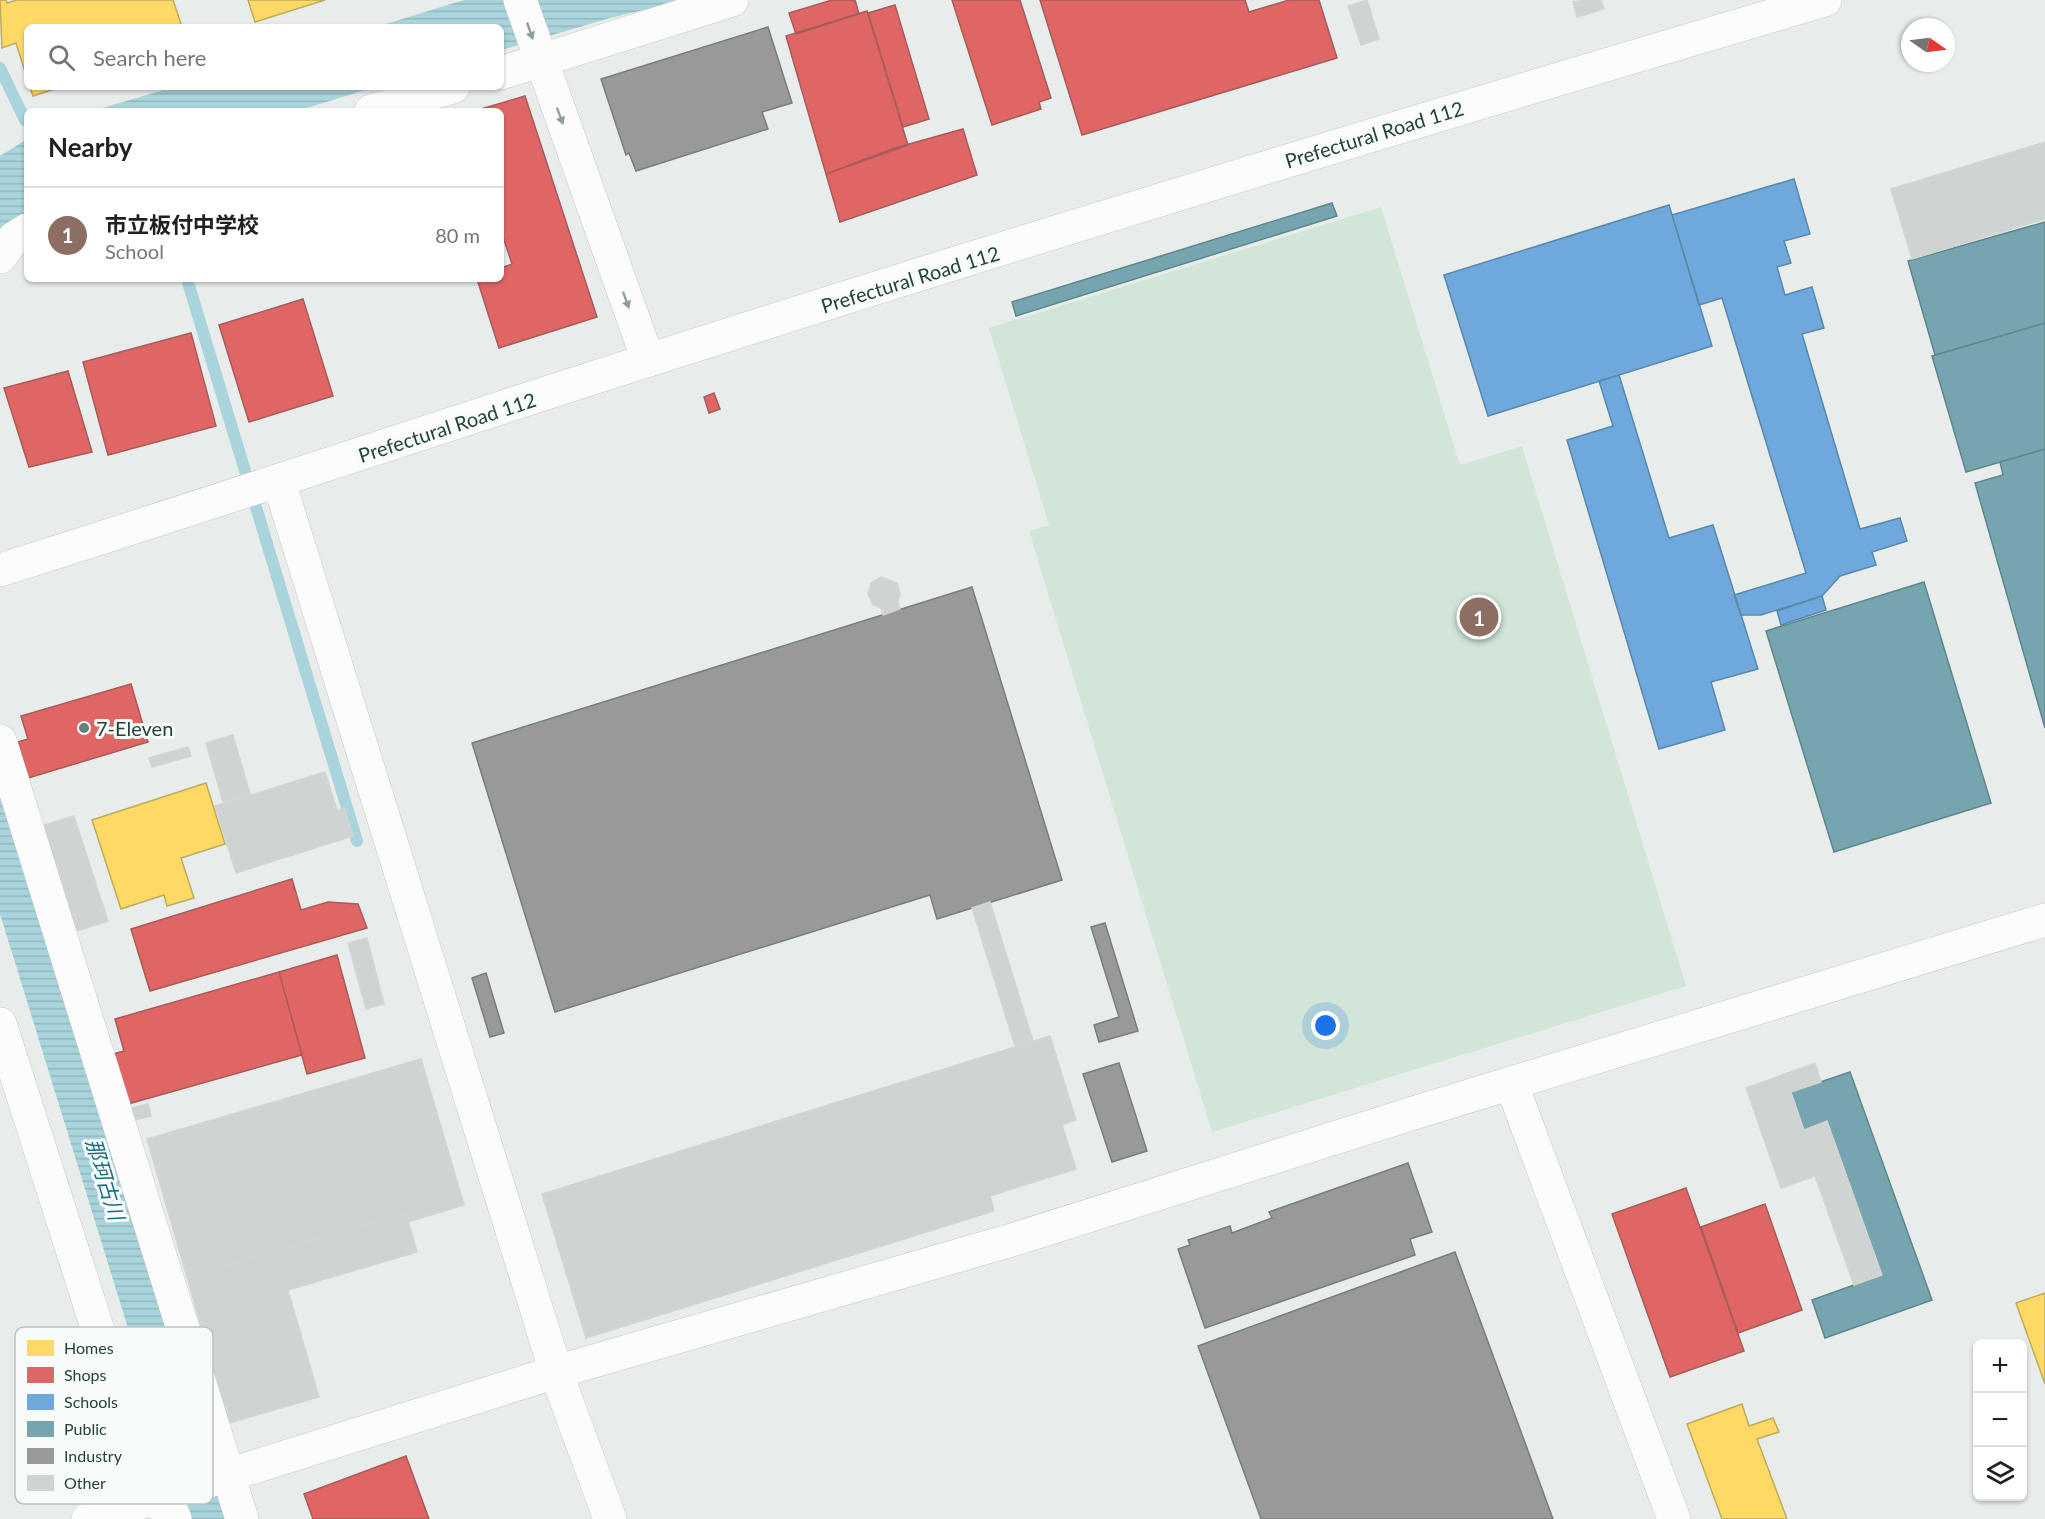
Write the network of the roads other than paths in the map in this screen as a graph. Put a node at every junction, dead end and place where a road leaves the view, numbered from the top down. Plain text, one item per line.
1 (520, 0) edge
2 (732, 0) edge
3 (1825, 0) edge
4 (540, 61) junction
5 (504, 72) edge
6 (443, 90) edge
7 (381, 108) edge
8 (24, 232) edge
9 (0, 257) edge
10 (648, 360) junction
11 (279, 482) junction
12 (0, 570) edge
13 (0, 741) edge
14 (2045, 920) edge
15 (0, 1024) edge
16 (1511, 1083) junction
17 (102, 1327) edge
18 (183, 1327) edge
19 (556, 1372) junction
20 (213, 1425) edge
21 (229, 1476) junction
22 (213, 1484) edge
23 (164, 1509) edge
24 (88, 1519) edge
25 (242, 1519) edge
26 (610, 1519) edge
27 (1674, 1519) edge

1 -> 4 street
2 - 4 street
3 - 10 street, Prefectural Road 112
4 - 5 street
4 -> 10 street
6 - 7 street
8 - 9 street
10 - 11 street, Prefectural Road 112
11 - 12 street, Prefectural Road 112
11 - 19 street
13 - 18 street
14 - 16 street
15 - 17 street
16 - 19 street
16 - 27 street
19 - 21 street
19 - 26 street
20 - 21 street
21 - 22 street
21 - 25 street
23 - 24 street

